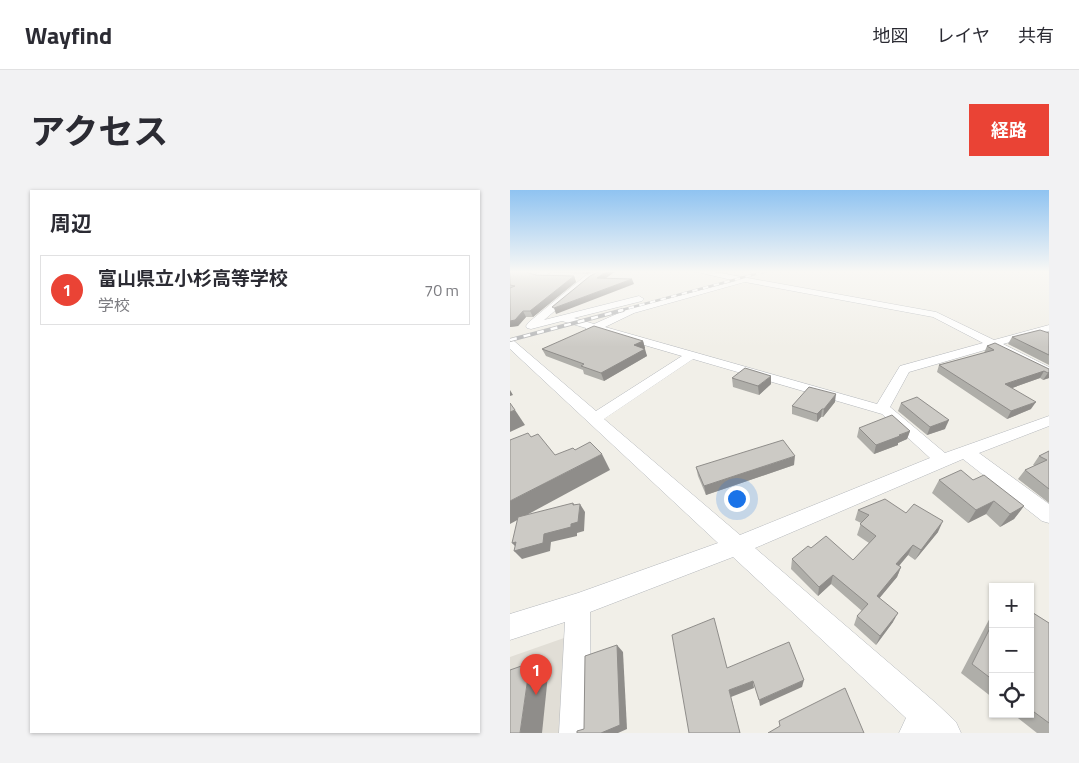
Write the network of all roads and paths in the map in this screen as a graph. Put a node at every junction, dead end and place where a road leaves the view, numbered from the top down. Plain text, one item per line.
1 (566, 296) edge
2 (648, 296) edge
3 (678, 296) edge
4 (847, 296) edge
5 (561, 318) junction
6 (594, 328) junction
7 (1049, 328) edge
8 (518, 336) edge
9 (577, 336) edge
10 (993, 344) junction
11 (690, 356) junction
12 (1049, 372) edge
13 (881, 410) junction
14 (595, 418) junction
15 (1049, 422) edge
16 (966, 452) junction
17 (943, 460) junction
18 (1049, 515) edge
19 (737, 546) junction
20 (578, 605) junction
21 (510, 627) edge
22 (929, 727) edge
23 (575, 733) edge

1 - 8 street
2 - 5 street
3 - 6 street
4 - 10 street
5 - 6 street
5 - 8 street
6 - 9 street
6 - 11 street
7 - 10 street
8 - 14 street
10 - 12 street
10 - 13 street
11 - 13 street
11 - 14 street
13 - 17 street
14 - 19 street
15 - 16 street
16 - 17 street
16 - 18 street
17 - 19 street
19 - 20 street
19 - 22 street
20 - 21 street
20 - 23 street

